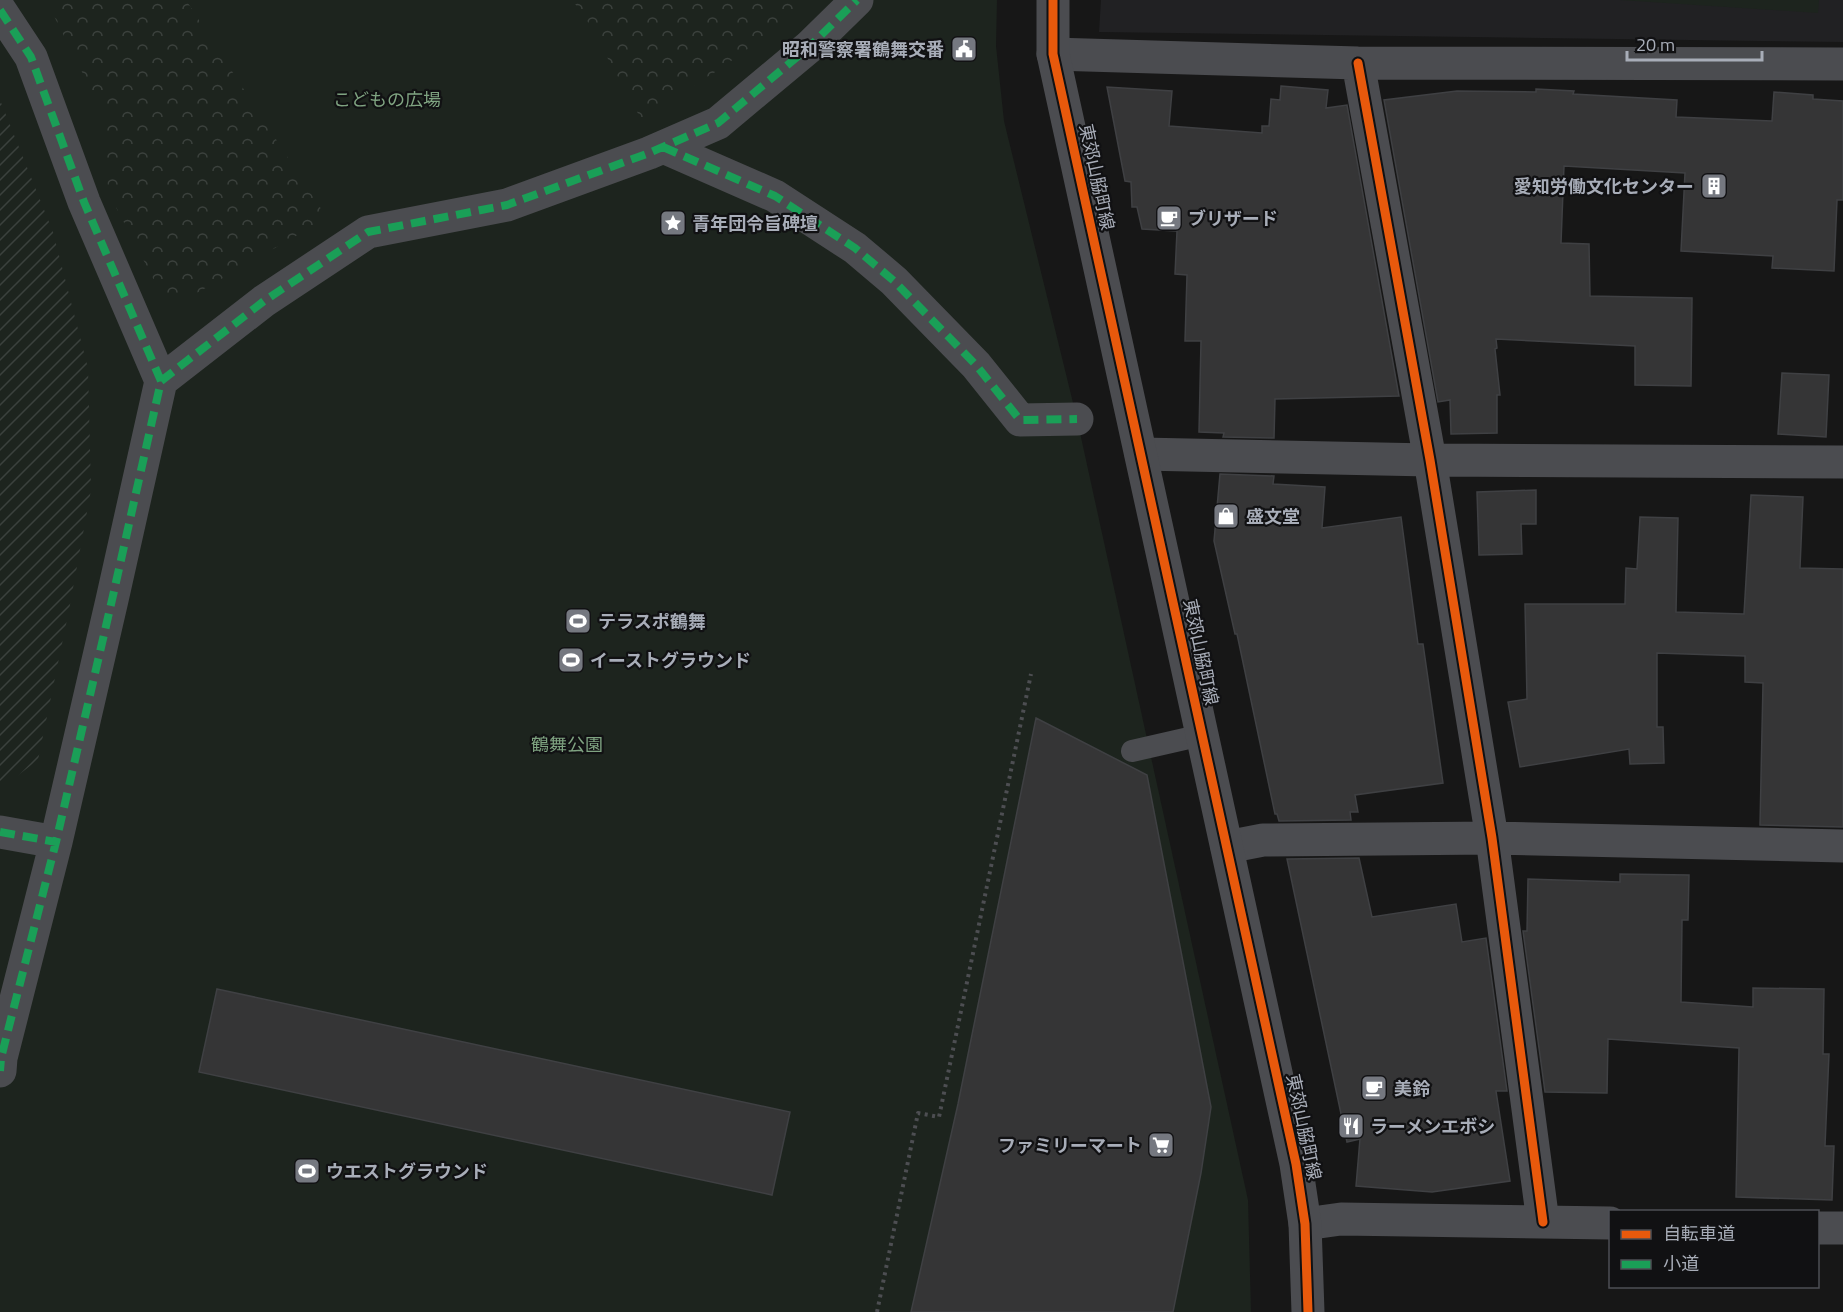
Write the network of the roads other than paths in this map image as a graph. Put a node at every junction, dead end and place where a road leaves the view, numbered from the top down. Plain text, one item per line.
1 (857, 0) edge
2 (1053, 0) edge
3 (0, 10) edge
4 (1053, 54) junction
5 (1358, 63) junction
6 (1843, 64) edge
7 (663, 147) junction
8 (161, 381) junction
9 (1077, 419) dead end
10 (1141, 454) junction
11 (1430, 460) junction
12 (1843, 462) edge
13 (1202, 735) junction
14 (1132, 751) dead end
15 (0, 832) edge
16 (1492, 838) junction
17 (56, 842) junction
18 (1843, 846) edge
19 (1227, 848) junction
20 (0, 1063) edge
21 (1544, 1222) junction
22 (1609, 1223) edge
23 (1305, 1224) junction
24 (1819, 1228) edge
25 (1843, 1228) edge
26 (1308, 1312) edge

1 - 7 street
2 - 4 street, 東郊山脇町線
3 - 8 street
4 - 5 street
4 - 10 street, 東郊山脇町線
5 - 6 street
5 - 11 street
7 - 8 street
7 - 9 street
8 - 17 street
10 - 11 street
10 - 13 street, 東郊山脇町線
11 - 12 street
11 - 16 street
13 - 14 lane
13 - 19 street, 東郊山脇町線
15 - 17 street
16 - 18 street
16 - 19 street
16 - 21 street
17 - 20 street
19 - 23 street, 東郊山脇町線
21 - 22 street
21 - 23 street
23 - 26 street, 東郊山脇町線
24 - 25 street

